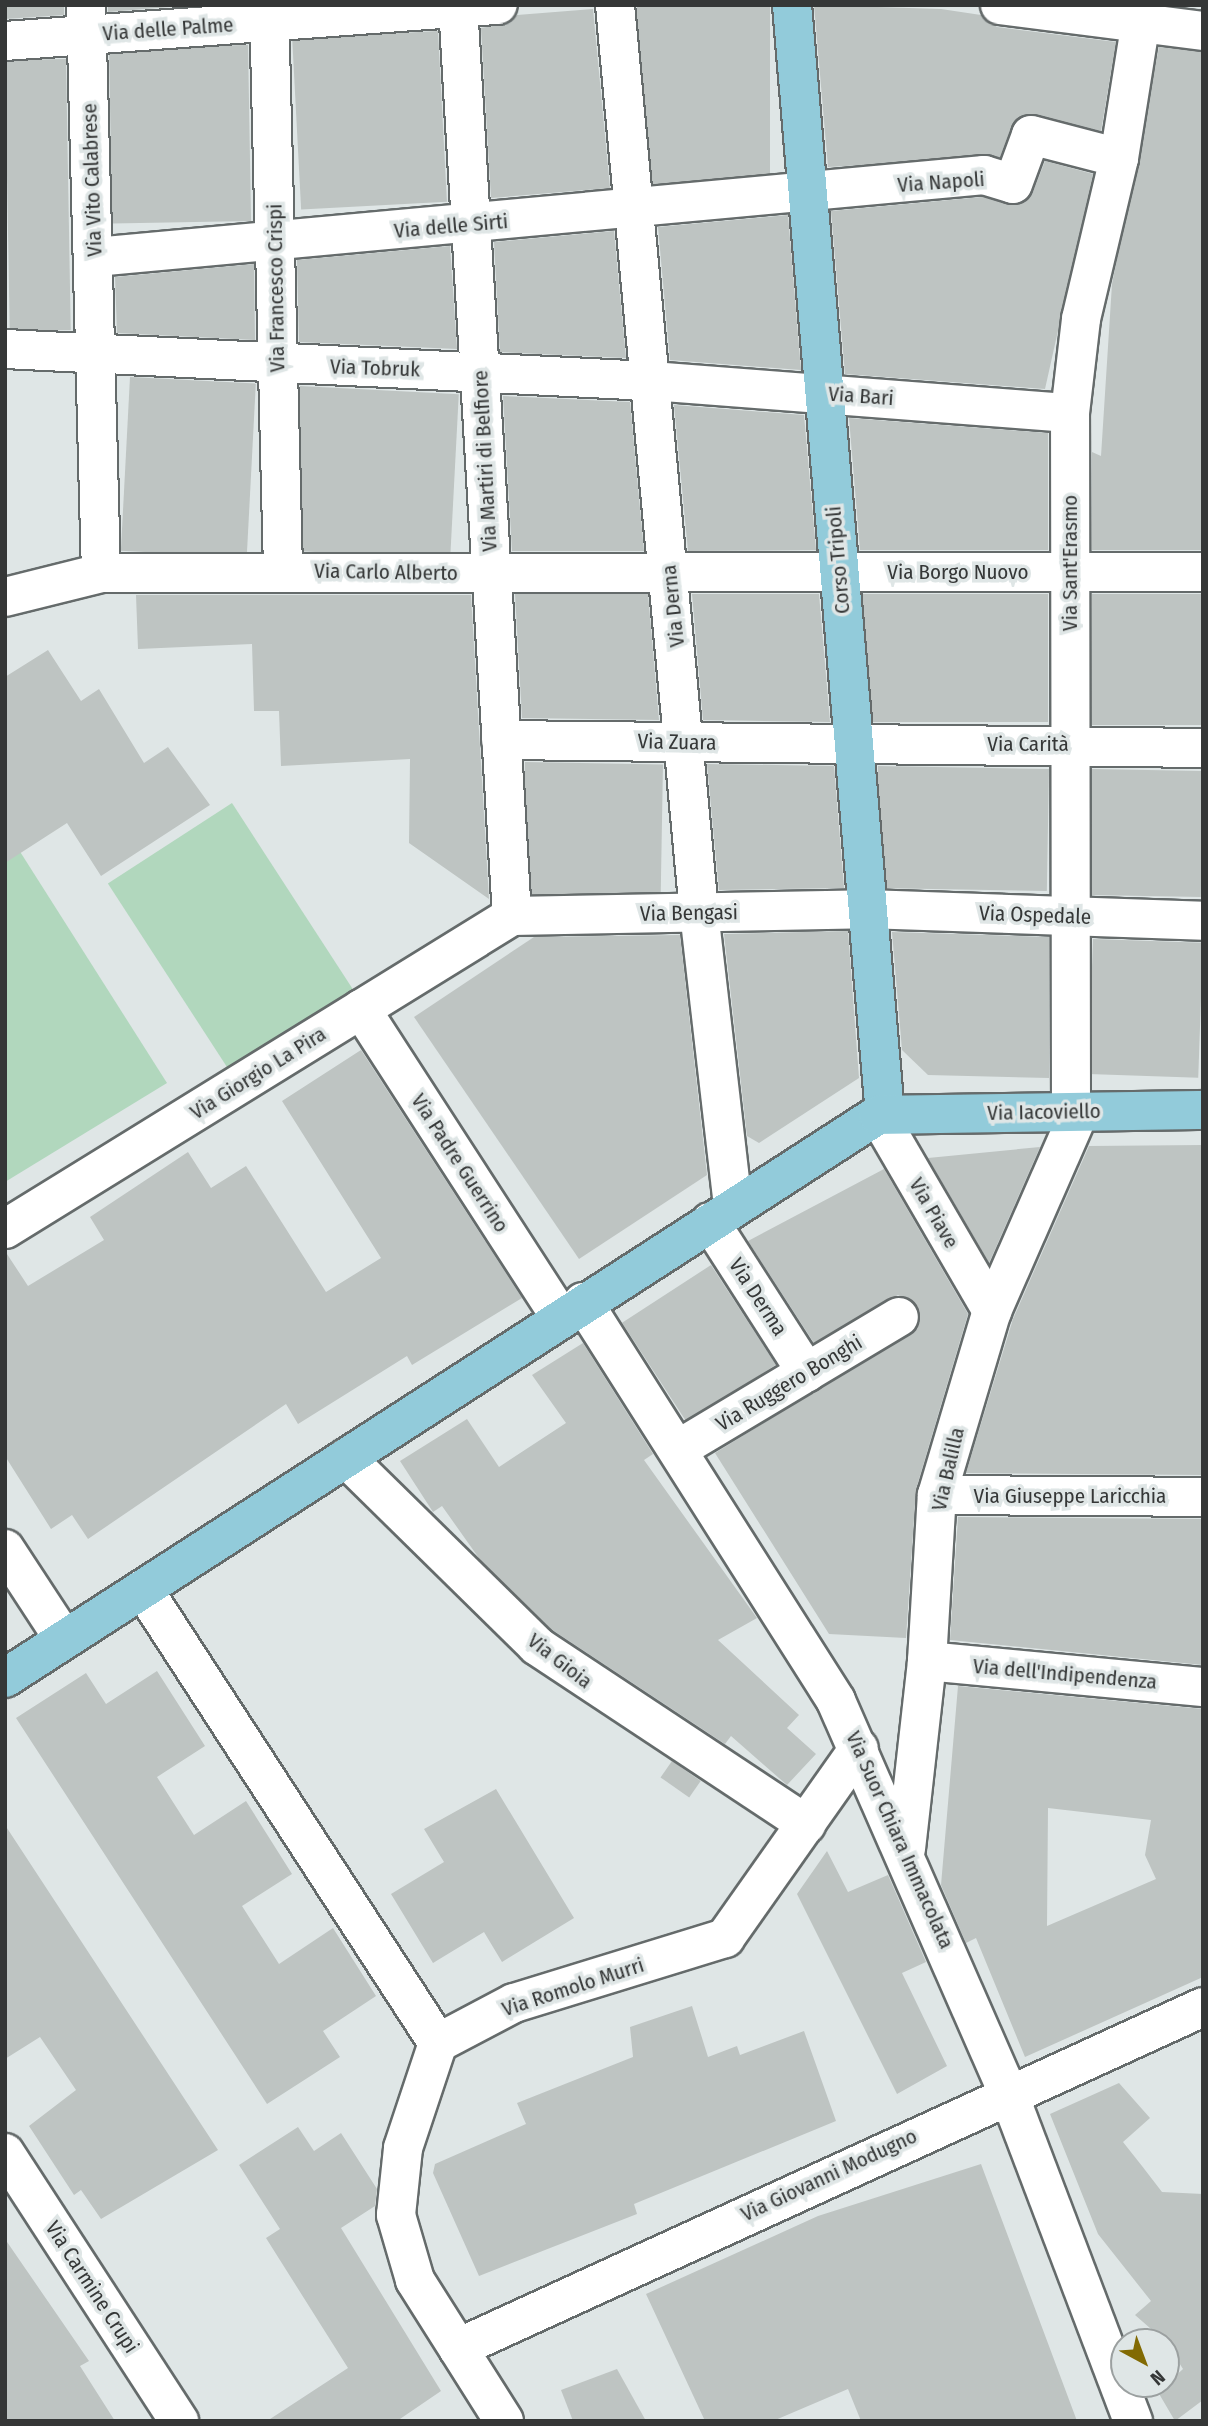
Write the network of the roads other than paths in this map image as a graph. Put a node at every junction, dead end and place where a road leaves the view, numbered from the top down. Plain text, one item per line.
1 (498, 5) edge
2 (615, 5) edge
3 (792, 5) edge
4 (1000, 5) edge
5 (458, 7) edge
6 (270, 14) edge
7 (86, 20) edge
8 (1141, 21) junction
9 (1203, 31) edge
10 (5, 41) edge
11 (1119, 158) junction
12 (808, 195) junction
13 (634, 210) junction
14 (471, 224) junction
15 (275, 241) junction
16 (95, 257) junction
17 (5, 349) edge
18 (100, 354) junction
19 (278, 364) junction
20 (480, 373) junction
21 (651, 382) junction
22 (824, 393) junction
23 (1070, 413) junction
24 (283, 571) junction
25 (839, 572) junction
26 (1070, 572) junction
27 (1203, 572) edge
28 (102, 573) junction
29 (491, 573) junction
30 (669, 573) junction
31 (5, 597) edge
32 (501, 740) junction
33 (687, 743) junction
34 (853, 743) junction
35 (1070, 745) junction
36 (1203, 748) edge
37 (866, 909) junction
38 (699, 912) junction
39 (512, 916) junction
40 (1069, 916) junction
41 (1203, 921) edge
42 (361, 1009) junction
43 (1203, 1110) edge
44 (1075, 1111) junction
45 (882, 1114) junction
46 (721, 1214) junction
47 (5, 1229) edge
48 (571, 1310) junction
49 (992, 1311) junction
50 (899, 1317) dead end
51 (807, 1373) junction
52 (680, 1448) junction
53 (346, 1458) junction
54 (937, 1495) junction
55 (1203, 1497) edge
56 (5, 1549) edge
57 (143, 1589) junction
58 (64, 1639) junction
59 (927, 1661) junction
60 (5, 1678) edge
61 (1203, 1687) edge
62 (859, 1748) junction
63 (806, 1824) junction
64 (906, 1849) junction
65 (1203, 2007) edge
66 (438, 2043) junction
67 (1008, 2092) junction
68 (5, 2153) edge
69 (458, 2348) junction
70 (179, 2421) edge
71 (504, 2421) edge
72 (1133, 2421) edge

1 - 5 street, Via delle Palme
2 - 13 street, Via Derna
3 - 12 main road, Corso Tripoli
4 - 8 street
5 - 6 street, Via delle Palme
5 - 14 street, Via Martiri di Belfiore
6 - 7 street, Via delle Palme
6 - 15 street, Via Francesco Crispi
7 - 10 street, Via delle Palme
7 - 16 street, Via Vito Calabrese
8 - 9 street
8 - 11 street, Via Sant'Erasmo
11 - 12 street, Via Napoli
11 - 23 street, Via Sant'Erasmo
12 - 13 street, Via delle Sirti
12 - 22 main road, Corso Tripoli
13 - 14 street, Via delle Sirti
13 - 21 street, Via Derna
14 - 15 street, Via delle Sirti
14 - 20 street, Via Martiri di Belfiore
15 - 16 street, Via delle Sirti
15 - 19 street, Via Francesco Crispi
16 - 18 street, Via Vito Calabrese
17 - 18 street, Via Tobruk
18 - 19 street, Via Tobruk
18 - 28 street, Via Vito Calabrese
19 - 20 street, Via Tobruk
19 - 24 street, Via Francesco Crispi
20 - 21 street, Via Tobruk
20 - 29 street, Via Martiri di Belfiore
21 - 22 street, Via Bari
21 - 30 street, Via Derna
22 - 23 street, Via Bari
22 - 25 main road, Corso Tripoli
23 - 26 street, Via Sant'Erasmo
24 - 28 street, Via Carlo Alberto
24 - 29 street, Via Carlo Alberto
25 - 26 street, Via Borgo Nuovo
25 - 30 street, Via Carlo Alberto
25 - 34 main road, Corso Tripoli
26 - 27 street, Via Borgo Nuovo
26 - 35 street, Via Sant'Erasmo
28 - 31 street, Via Carlo Alberto
29 - 30 street, Via Carlo Alberto
29 - 32 street, Via Martiri di Belfiore
30 - 33 street, Via Derna
32 - 33 street, Via Zuara
32 - 39 street, Via Martiri di Belfiore
33 - 34 street, Via Zuara
33 - 38 street, Via Derna
34 - 35 street, Via Carità
34 - 37 main road, Corso Tripoli
35 - 36 street, Via Carità
35 - 40 street, Via Sant'Erasmo
37 - 38 street, Via Bengasi
37 - 40 street, Via Ospedale
37 - 45 main road, Corso Tripoli
38 - 39 street, Via Bengasi
38 - 46 street, Via Derna
39 - 42 street, Via Giorgio La Pira
40 - 41 street, Via Ospedale
40 - 44 street, Via Sant'Erasmo
42 - 47 street, Via Giorgio La Pira
42 - 48 street, Via Padre Guerrino
43 - 44 main road, Via Iacoviello
44 - 45 main road, Via Iacoviello
44 - 49 street, Via Balilla
45 - 46 main road
45 - 49 street, Via Piave
46 - 48 main road
46 - 51 street, Via Derma
48 - 52 street, Via Suor Chiara Immacolata
48 - 53 main road
49 - 54 street, Via Balilla
50 - 51 street, Via Ruggero Bonghi
51 - 52 street, Via Ruggero Bonghi
52 - 62 street, Via Suor Chiara Immacolata
53 - 57 main road
53 - 63 street, Via Gioia
54 - 55 street, Via Giuseppe Laricchia
54 - 59 street, Via Balilla
56 - 58 street
57 - 58 main road
57 - 66 street
58 - 60 main road
59 - 61 street, Via dell'Indipendenza
59 - 64 street, Via Balilla
62 - 63 street, Via Romolo Murri
62 - 64 street, Via Suor Chiara Immacolata
63 - 66 street, Via Romolo Murri
64 - 67 street, Via Suor Chiara Immacolata
65 - 67 street, Via Giovanni Modugno
66 - 69 street
67 - 69 street, Via Giovanni Modugno
67 - 72 street, Via Suor Chiara Immacolata
68 - 70 street, Via Carmine Crupi
69 - 71 street

